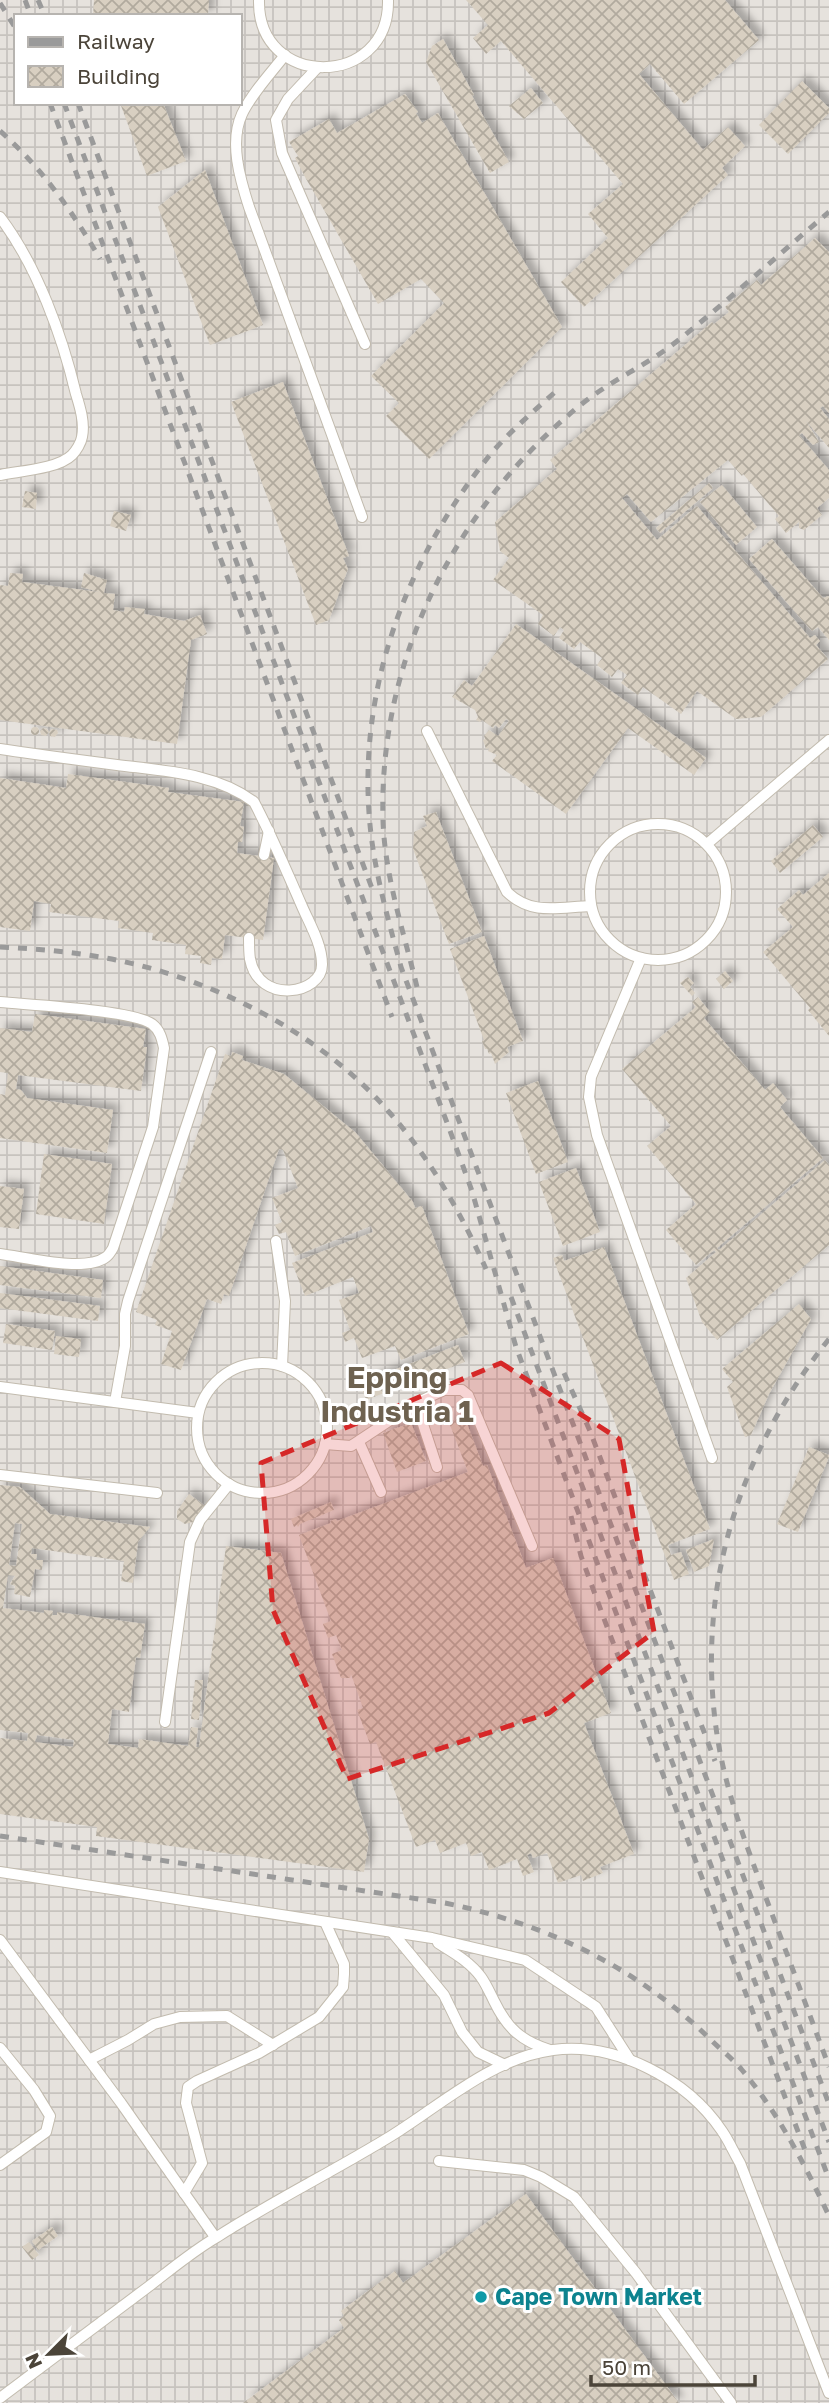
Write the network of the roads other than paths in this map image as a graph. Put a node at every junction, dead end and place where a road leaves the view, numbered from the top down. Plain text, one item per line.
1 (259, 0) edge
2 (388, 0) edge
3 (285, 55) junction
4 (317, 68) junction
5 (0, 217) edge
6 (365, 344) dead end
7 (0, 475) edge
8 (362, 517) dead end
9 (427, 731) dead end
10 (829, 740) edge
11 (0, 750) edge
12 (269, 831) junction
13 (707, 844) junction
14 (264, 855) dead end
15 (591, 906) junction
16 (249, 938) dead end
17 (641, 958) junction
18 (0, 1002) edge
19 (211, 1052) dead end
20 (276, 1241) dead end
21 (0, 1254) edge
22 (282, 1366) junction
23 (0, 1387) edge
24 (116, 1402) junction
25 (416, 1403) junction
26 (198, 1413) junction
27 (359, 1442) junction
28 (324, 1444) junction
29 (712, 1458) dead end
30 (437, 1467) dead end
31 (0, 1475) edge
32 (229, 1484) junction
33 (381, 1492) dead end
34 (158, 1493) dead end
35 (532, 1546) dead end
36 (165, 1722) dead end
37 (0, 1872) edge
38 (325, 1922) junction
39 (392, 1932) junction
40 (432, 1938) junction
41 (0, 1940) edge
42 (273, 2045) junction
43 (0, 2048) edge
44 (552, 2050) junction
45 (89, 2060) junction
46 (630, 2060) junction
47 (505, 2065) junction
48 (439, 2161) dead end
49 (0, 2165) edge
50 (184, 2193) junction
51 (215, 2238) junction
52 (829, 2393) edge
53 (0, 2398) edge
54 (731, 2403) edge

1 - 3 lane
2 - 4 lane
3 - 4 lane
3 - 8 lane
4 - 6 lane
5 - 7 lane
9 - 15 lane
10 - 13 lane
11 - 12 lane
12 - 14 lane
12 - 16 lane
13 - 15 lane
13 - 17 lane
15 - 17 lane
17 - 29 lane
18 - 21 lane
19 - 24 lane
20 - 22 lane
22 - 26 lane
22 - 28 lane
23 - 24 lane
24 - 26 lane
25 - 27 lane
25 - 30 lane
25 - 35 lane
26 - 32 lane
27 - 28 lane
27 - 33 lane
28 - 32 lane
31 - 34 lane
32 - 36 lane
37 - 38 lane
38 - 39 lane
38 - 42 lane
39 - 40 lane
39 - 47 lane
40 - 44 lane
40 - 46 lane
41 - 45 lane
42 - 45 lane
42 - 50 lane
43 - 49 lane
44 - 46 lane
44 - 47 lane
45 - 50 lane
46 - 52 lane
47 - 51 lane
48 - 54 lane
50 - 51 lane
51 - 53 lane

